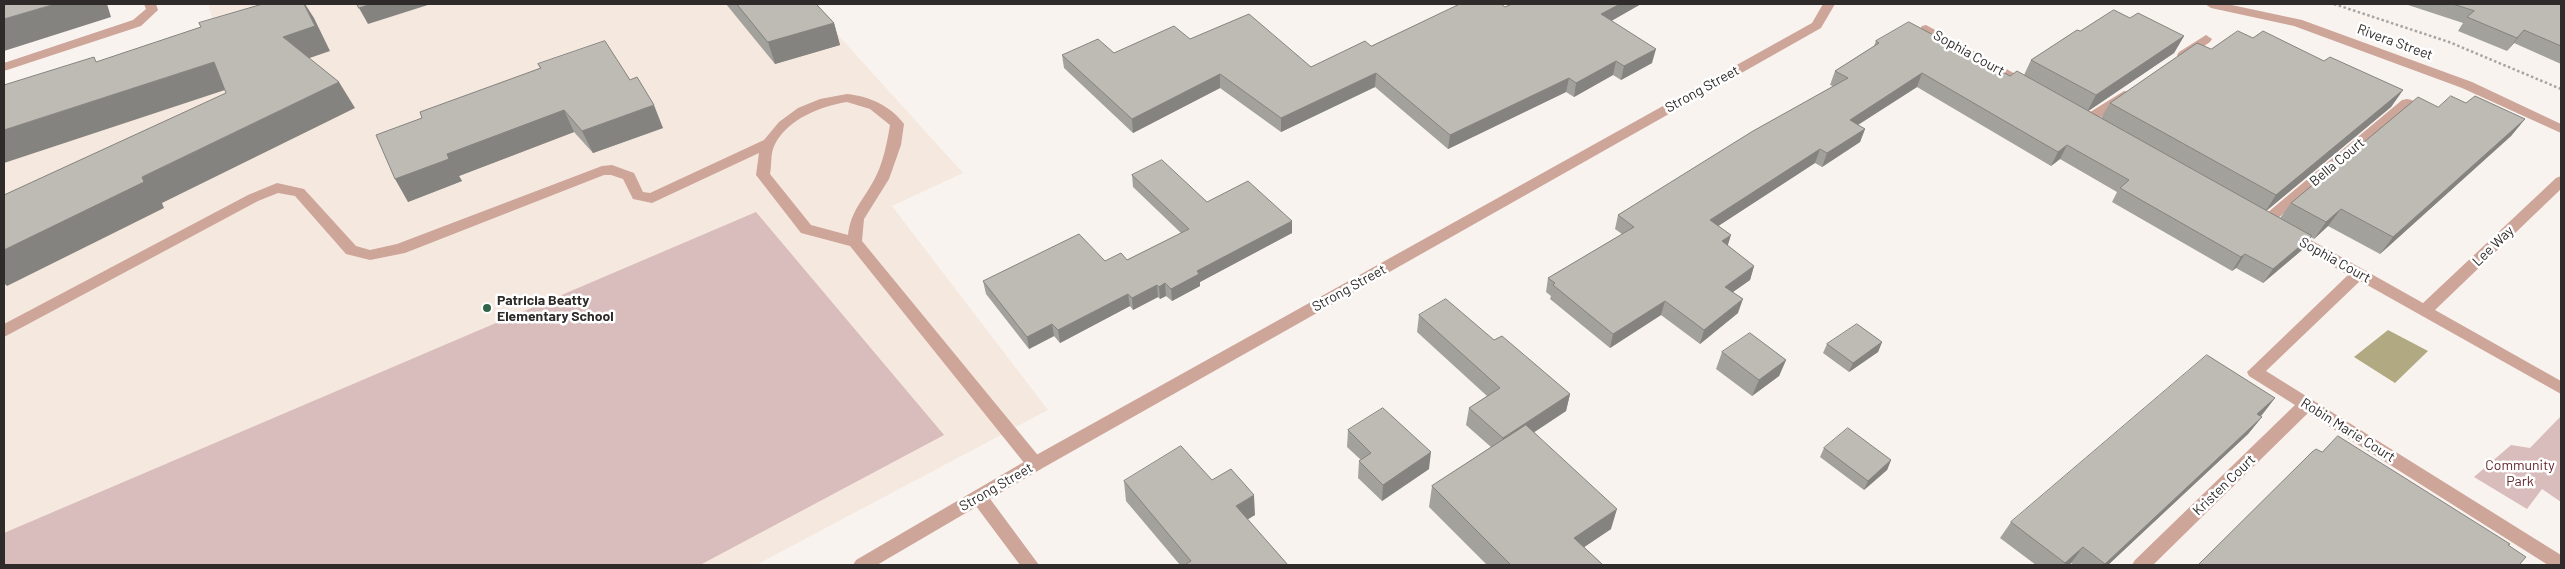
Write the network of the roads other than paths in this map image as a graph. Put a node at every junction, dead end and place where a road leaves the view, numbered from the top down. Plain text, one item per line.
1 (150, 4) edge
2 (1829, 4) edge
3 (2211, 4) edge
4 (1926, 29) edge
5 (2206, 39) dead end
6 (2174, 61) edge
7 (4, 67) edge
8 (2135, 88) edge
9 (2036, 91) edge
10 (2407, 103) edge
11 (2561, 129) edge
12 (2104, 130) edge
13 (768, 143) junction
14 (2561, 181) edge
15 (2262, 219) joint
16 (855, 242) junction
17 (2359, 273) junction
18 (2425, 311) junction
19 (4, 331) edge
20 (2561, 388) edge
21 (2307, 404) junction
22 (1035, 464) junction
23 (979, 497) junction
24 (2557, 563) edge
25 (862, 565) edge
26 (1030, 565) edge
27 (2141, 565) edge

1 - 7 street
2 - 22 street, Strong Street
3 - 11 street, Rivera Street
4 - 9 street, Sophia Court
5 - 6 street
8 - 12 street
10 - 15 street, Bella Court
13 - 16 street
13 - 16 street
13 - 19 street
14 - 18 street, Lee Way
15 - 17 street, Sophia Court
16 - 22 street
17 - 18 street, Sophia Court
17 - 21 street, Robin Marie Court
18 - 20 street, Sophia Court
21 - 24 street, Robin Marie Court
21 - 27 street, Kristen Court
22 - 23 street, Strong Street
23 - 25 street, Strong Street
23 - 26 street

